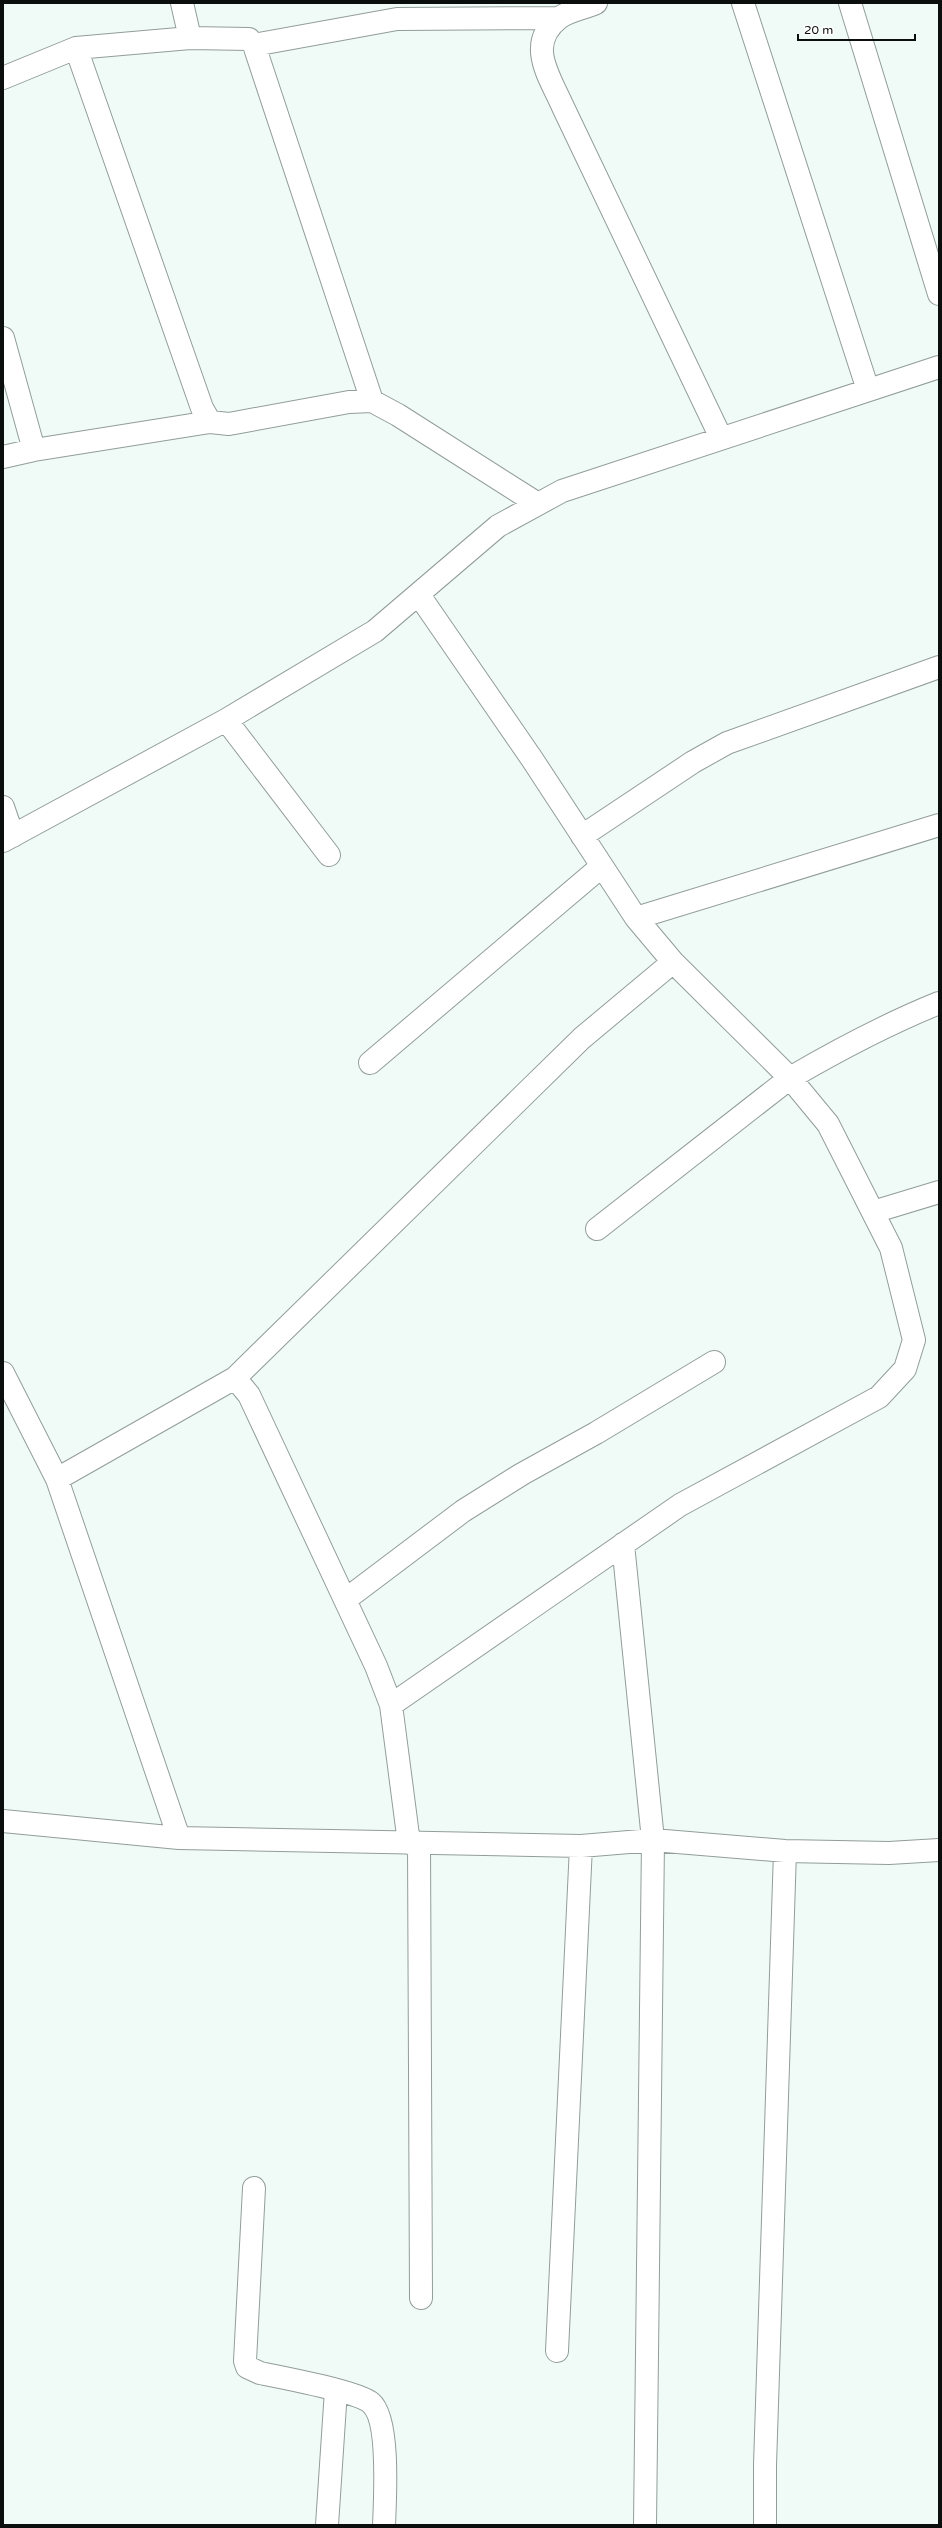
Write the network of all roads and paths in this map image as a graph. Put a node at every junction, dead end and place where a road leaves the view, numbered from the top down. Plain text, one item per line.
1 (182, 3) edge
2 (596, 3) edge
3 (743, 3) edge
4 (850, 3) edge
5 (559, 18) junction
6 (190, 38) junction
7 (254, 45) junction
8 (76, 48) junction
9 (3, 78) edge
10 (939, 294) edge
11 (3, 338) edge
12 (939, 367) edge
13 (868, 390) junction
14 (372, 401) junction
15 (210, 422) junction
16 (721, 438) junction
17 (34, 450) junction
18 (3, 457) edge
19 (538, 504) junction
20 (419, 595) junction
21 (939, 667) edge
22 (226, 720) junction
23 (3, 807) edge
24 (939, 825) edge
25 (582, 836) junction
26 (8, 839) edge
27 (329, 855) dead end
28 (602, 866) junction
29 (636, 918) junction
30 (673, 962) junction
31 (939, 1003) edge
32 (370, 1063) dead end
33 (790, 1078) junction
34 (939, 1192) edge
35 (873, 1212) junction
36 (597, 1229) dead end
37 (714, 1362) dead end
38 (3, 1373) edge
39 (235, 1378) junction
40 (9, 1397) edge
41 (56, 1479) junction
42 (623, 1544) junction
43 (345, 1600) junction
44 (391, 1705) junction
45 (3, 1822) edge
46 (179, 1838) junction
47 (652, 1840) junction
48 (414, 1843) junction
49 (581, 1846) junction
50 (939, 1850) edge
51 (784, 1851) junction
52 (254, 2188) dead end
53 (421, 2298) dead end
54 (557, 2351) dead end
55 (336, 2390) junction
56 (327, 2525) edge
57 (384, 2525) edge
58 (645, 2525) edge
59 (765, 2525) edge

1 - 6 street
2 - 5 street
3 - 13 street
4 - 10 street
5 - 7 street
5 - 16 street
6 - 7 street
6 - 8 street
7 - 14 street
8 - 9 street
8 - 15 street
11 - 17 street
12 - 13 street
13 - 16 street
14 - 15 street
14 - 19 street
15 - 17 street
16 - 19 street
17 - 18 street
19 - 20 street
20 - 22 street
20 - 25 street
21 - 25 street
22 - 26 street
22 - 27 street
23 - 26 street
24 - 29 street
25 - 28 street
28 - 29 street
28 - 32 street
29 - 30 street
30 - 33 street
30 - 39 street
31 - 33 street
33 - 35 street
33 - 36 street
34 - 35 street
35 - 42 street
37 - 43 street
38 - 40 street
39 - 41 street
39 - 43 street
40 - 41 street
41 - 46 street
42 - 44 street
42 - 47 street
43 - 44 street
44 - 48 street
45 - 46 street
46 - 48 street
47 - 49 street
47 - 51 street
47 - 58 street
48 - 49 street
48 - 53 street
49 - 54 street
50 - 51 street
51 - 59 street
52 - 55 street
55 - 56 street
55 - 57 street

